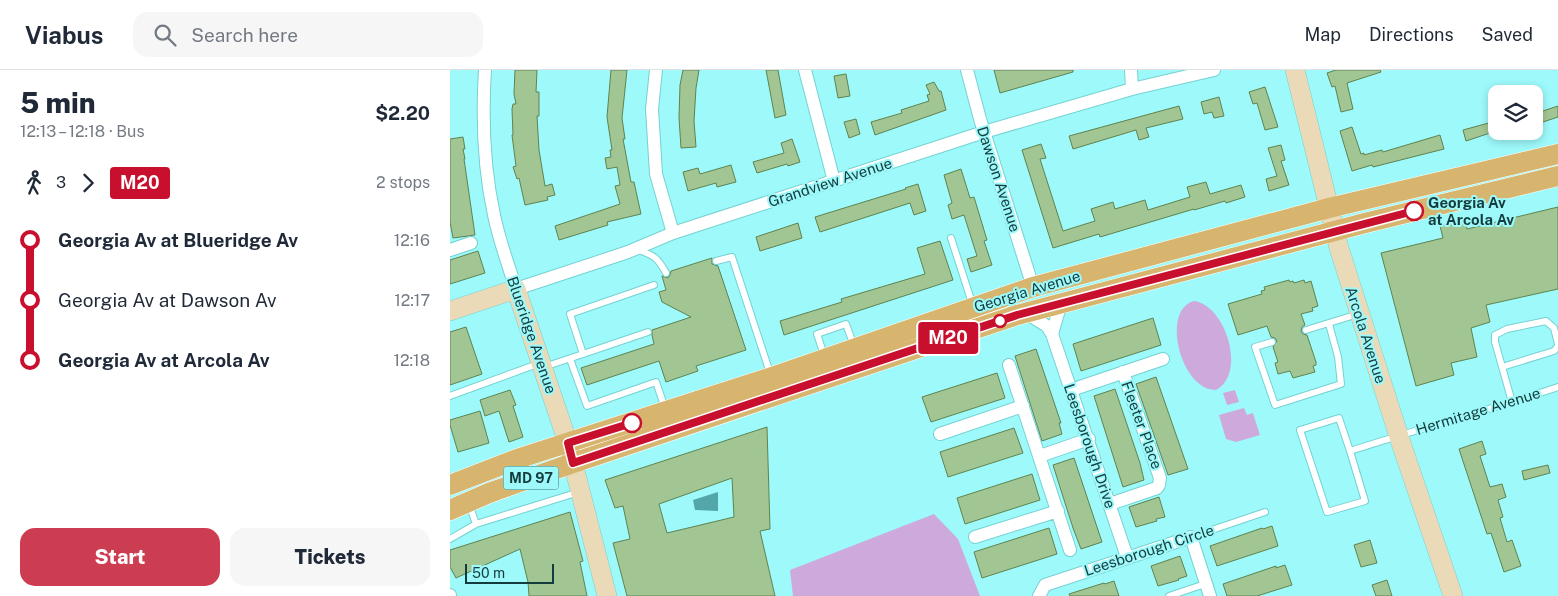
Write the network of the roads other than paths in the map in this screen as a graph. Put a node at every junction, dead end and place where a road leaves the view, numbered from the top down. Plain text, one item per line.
1 (485, 70) edge
2 (656, 70) edge
3 (805, 70) edge
4 (967, 70) edge
5 (1131, 70) edge
6 (1214, 70) edge
7 (1295, 70) edge
8 (1132, 89) junction
9 (984, 132) junction
10 (1558, 154) edge
11 (1558, 176) edge
12 (834, 181) junction
13 (1329, 208) junction
14 (1334, 232) junction
15 (673, 233) junction
16 (951, 238) dead end
17 (471, 243) dead end
18 (634, 249) junction
19 (450, 250) edge
20 (716, 261) dead end
21 (666, 273) dead end
22 (654, 285) dead end
23 (1034, 287) junction
24 (516, 288) junction
25 (1060, 304) junction
26 (974, 307) junction
27 (450, 310) edge
28 (1359, 313) junction
29 (1018, 315) junction
30 (1329, 324) junction
31 (1306, 330) dead end
32 (648, 332) dead end
33 (1052, 334) junction
34 (1272, 342) dead end
35 (1558, 345) edge
36 (854, 349) junction
37 (583, 354) junction
38 (570, 359) junction
39 (825, 359) junction
40 (1164, 359) dead end
41 (1009, 365) dead end
42 (542, 366) junction
43 (1502, 367) junction
44 (1123, 372) junction
45 (772, 377) junction
46 (1558, 387) edge
47 (1071, 390) junction
48 (450, 396) edge
49 (1512, 402) junction
50 (1023, 406) junction
51 (666, 412) junction
52 (940, 434) dead end
53 (1399, 435) junction
54 (1089, 439) junction
55 (568, 443) junction
56 (1350, 451) junction
57 (1040, 456) junction
58 (573, 463) junction
59 (450, 483) edge
60 (580, 491) junction
61 (468, 502) junction
62 (1110, 504) junction
63 (450, 510) edge
64 (1058, 511) junction
65 (1265, 512) dead end
66 (476, 524) junction
67 (976, 537) dead end
68 (1191, 537) junction
69 (450, 539) edge
70 (1070, 550) dead end
71 (1127, 557) junction
72 (1208, 590) edge
73 (607, 596) edge
74 (1039, 596) edge
75 (1169, 596) edge
76 (1452, 596) edge

1 - 24 street, Blueridge Avenue
2 - 15 street
3 - 12 street
4 - 9 street, Dawson Avenue
5 - 8 street
6 - 8 street, Grandview Avenue
7 - 13 street, Arcola Avenue
8 - 9 street, Grandview Avenue
9 - 12 street, Grandview Avenue
9 - 23 street, Dawson Avenue
10 - 13 main road, Georgia Avenue / MD 97
11 - 14 main road, Georgia Avenue / MD 97
12 - 15 street, Grandview Avenue
13 - 14 street, Arcola Avenue
13 - 23 main road, Georgia Avenue / MD 97
14 - 25 main road, Georgia Avenue / MD 97
14 - 28 street, Arcola Avenue
15 - 18 street, Grandview Avenue
16 - 26 lane
17 - 19 street
18 - 21 lane
18 - 24 street, Grandview Avenue
20 - 45 lane
22 - 37 lane
23 - 25 main road
23 - 26 main road, Georgia Avenue / MD 97
23 - 29 main road
24 - 27 street, Grandview Avenue
24 - 42 street, Blueridge Avenue
25 - 29 main road, Georgia Avenue / MD 97
25 - 33 street
26 - 36 main road, Georgia Avenue / MD 97
28 - 30 lane
28 - 53 street, Arcola Avenue
29 - 33 street, Leesborough Drive
29 - 58 main road, Georgia Avenue / MD 97
30 - 31 lane
30 - 34 lane
32 - 37 lane
33 - 47 street, Leesborough Drive
35 - 43 lane
35 - 43 lane
36 - 39 main road, Georgia Avenue / MD 97
36 - 39 lane
37 - 38 lane
38 - 42 lane
38 - 51 lane
39 - 45 main road, Georgia Avenue / MD 97
40 - 44 street, Fleeter Place
41 - 50 street
42 - 48 lane
42 - 55 street, Blueridge Avenue
43 - 49 lane
44 - 47 street, Fleeter Place
44 - 62 street, Fleeter Place
45 - 51 main road, Georgia Avenue / MD 97
46 - 49 lane, Hermitage Avenue
47 - 54 street, Leesborough Drive
49 - 53 lane, Hermitage Avenue
50 - 52 street
50 - 57 street
51 - 55 main road, Georgia Avenue / MD 97
53 - 56 lane, Hermitage Avenue
53 - 76 street, Arcola Avenue
54 - 57 street
54 - 62 street, Leesborough Drive
55 - 58 street, Blueridge Avenue
55 - 59 main road, Georgia Avenue / MD 97
56 - 56 lane
57 - 64 street
58 - 60 street, Blueridge Avenue
58 - 61 main road, Georgia Avenue / MD 97
60 - 66 lane
60 - 73 street, Blueridge Avenue
61 - 63 main road, Georgia Avenue / MD 97
61 - 66 lane
62 - 71 street, Leesborough Drive
64 - 67 street
64 - 70 street
65 - 68 lane, Leesborough Circle
66 - 69 lane
68 - 71 street, Leesborough Circle
68 - 72 street
71 - 74 street, Leesborough Circle
72 - 75 lane

